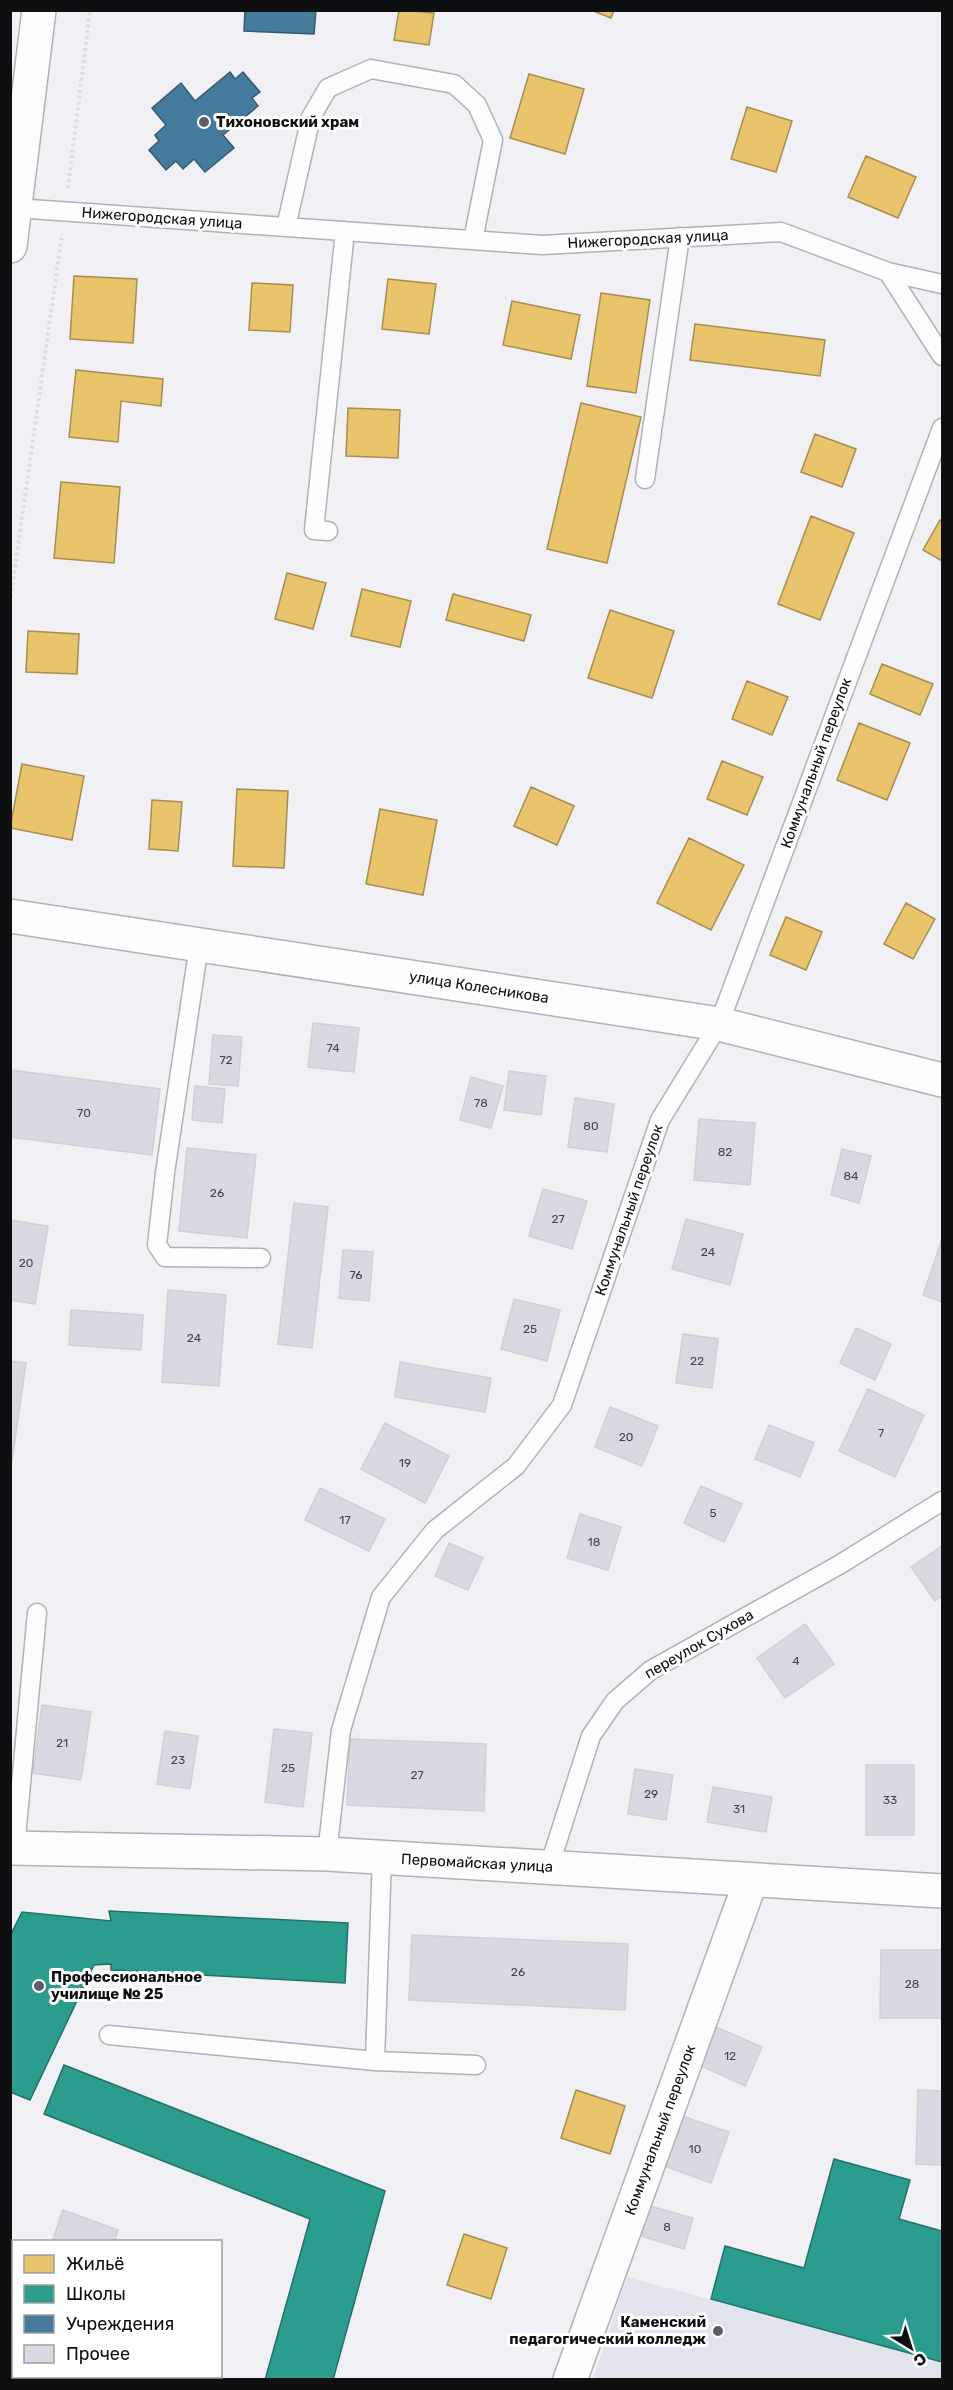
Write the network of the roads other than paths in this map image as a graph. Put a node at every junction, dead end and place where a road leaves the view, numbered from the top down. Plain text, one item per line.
1 (39, 10) edge
2 (16, 208) junction
3 (286, 227) junction
4 (345, 231) junction
5 (680, 237) junction
6 (473, 240) junction
7 (10, 246) edge
8 (888, 272) junction
9 (942, 284) edge
10 (942, 356) edge
11 (942, 428) edge
12 (645, 478) dead end
13 (328, 531) dead end
14 (10, 916) edge
15 (199, 945) junction
16 (719, 1024) junction
17 (942, 1080) edge
18 (261, 1258) dead end
19 (942, 1501) edge
20 (37, 1613) dead end
21 (13, 1848) edge
22 (327, 1854) junction
23 (382, 1857) junction
24 (549, 1867) junction
25 (750, 1880) junction
26 (942, 1891) edge
27 (109, 2035) dead end
28 (375, 2061) junction
29 (476, 2066) dead end
30 (570, 2379) edge

1 - 2 street
2 - 3 lane, Нижегородская улица
2 - 7 street
3 - 4 lane, Нижегородская улица
3 - 6 lane
4 - 6 lane, Нижегородская улица
4 - 13 lane
5 - 6 lane, Нижегородская улица
5 - 8 lane, Нижегородская улица
5 - 12 lane
8 - 9 lane, Нижегородская улица
8 - 10 lane
11 - 16 lane, Коммунальный переулок
14 - 15 street, улица Колесникова
15 - 16 street, улица Колесникова
15 - 18 lane
16 - 17 street, улица Колесникова
16 - 22 lane, Коммунальный переулок
19 - 24 lane, переулок Сухова
20 - 21 lane
21 - 22 street, Первомайская улица
22 - 23 street, Первомайская улица
23 - 24 street, Первомайская улица
23 - 28 lane
24 - 25 street, Первомайская улица
25 - 26 street, Первомайская улица
25 - 30 street, Коммунальный переулок
27 - 28 lane
28 - 29 lane

